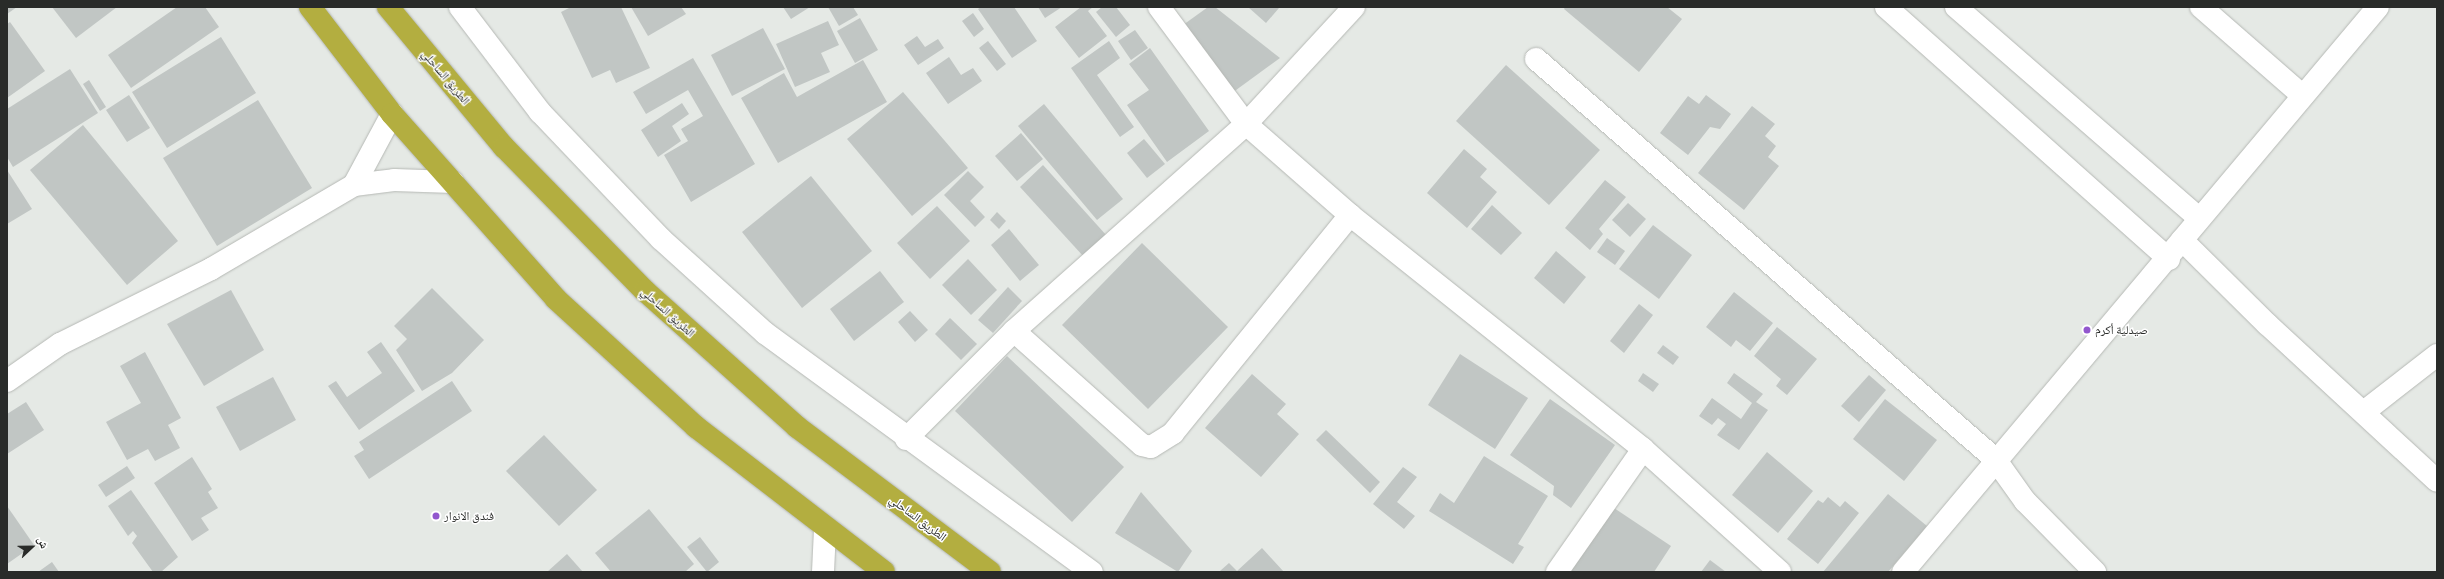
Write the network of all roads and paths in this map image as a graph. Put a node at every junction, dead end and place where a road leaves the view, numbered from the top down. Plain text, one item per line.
1 (310, 7) edge
2 (388, 7) edge
3 (460, 7) edge
4 (1159, 7) edge
5 (1354, 7) edge
6 (1886, 7) edge
7 (1956, 7) edge
8 (2201, 7) edge
9 (2378, 7) edge
10 (1536, 59) dead end
11 (2303, 96) junction
12 (392, 114) junction
13 (1246, 124) junction
14 (453, 182) junction
15 (354, 185) junction
16 (1350, 215) junction
17 (2199, 218) junction
18 (2182, 240) junction
19 (2169, 259) junction
20 (1014, 331) junction
21 (2437, 355) edge
22 (7, 381) edge
23 (2366, 412) junction
24 (906, 439) junction
25 (1643, 449) junction
26 (1995, 459) junction
27 (2437, 481) edge
28 (825, 530) junction
29 (823, 572) edge
30 (884, 572) edge
31 (990, 572) edge
32 (1092, 572) edge
33 (1556, 572) edge
34 (1780, 572) edge
35 (1903, 572) edge
36 (2095, 572) edge

1 - 12 highway
2 - 31 highway, الطريق الساحلي
3 - 24 street
4 - 13 street
5 - 13 street
6 - 19 street
7 - 17 street
8 - 11 street
9 - 11 street
10 - 26 street
11 - 17 street
12 - 14 highway
12 - 15 street
13 - 16 street
13 - 20 street
14 - 15 street
14 - 28 highway
15 - 22 street
16 - 20 street
16 - 25 street
17 - 18 street
18 - 19 street
18 - 23 street
19 - 26 street
20 - 24 street
21 - 23 street
23 - 27 street
24 - 32 street
25 - 33 street
25 - 34 street
26 - 35 street
26 - 36 street
28 - 29 street
28 - 30 highway

